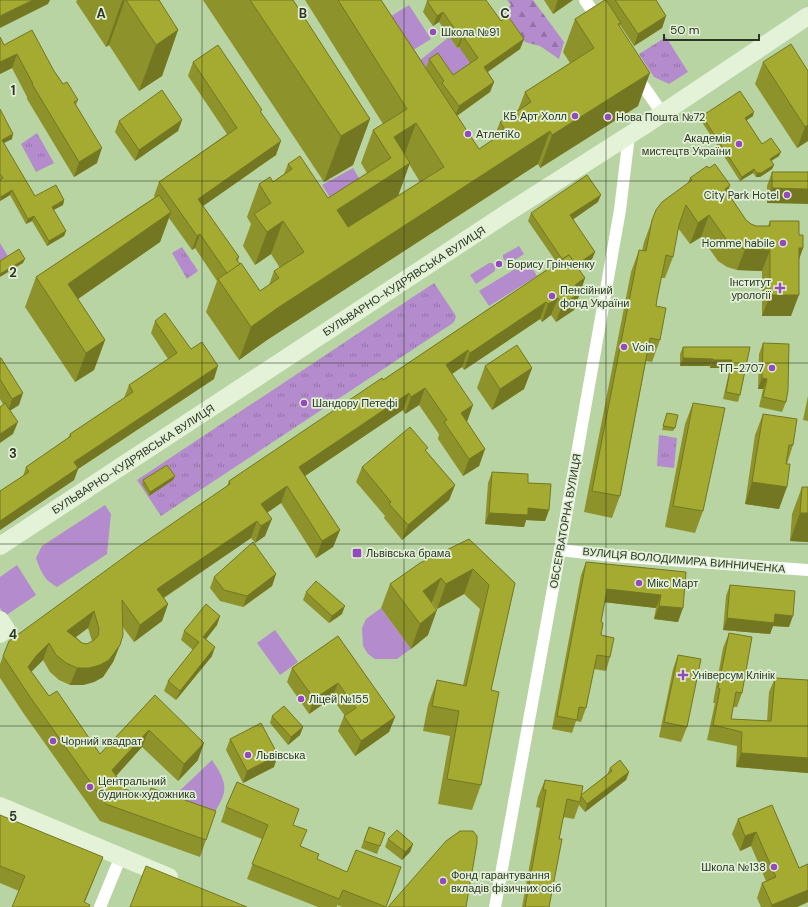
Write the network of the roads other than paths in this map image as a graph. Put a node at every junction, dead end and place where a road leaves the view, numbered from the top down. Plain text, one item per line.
1 (585, 0) edge
2 (808, 16) edge
3 (607, 32) edge
4 (629, 65) edge
5 (662, 113) junction
6 (630, 135) junction
7 (0, 546) edge
8 (560, 550) junction
9 (808, 570) edge
10 (0, 620) edge
11 (0, 634) edge
12 (0, 806) edge
13 (121, 856) junction
14 (183, 883) edge
15 (100, 907) edge
16 (495, 907) edge

1 - 3 street
2 - 5 main road, БУЛЬВАРНО-КУДРЯВСЬКА ВУЛИЦЯ
4 - 5 street
5 - 6 main road, БУЛЬВАРНО-КУДРЯВСЬКА ВУЛИЦЯ
6 - 7 main road, БУЛЬВАРНО-КУДРЯВСЬКА ВУЛИЦЯ
6 - 8 street, ОБСЕРВАТОРНА ВУЛИЦЯ
8 - 9 street, ВУЛИЦЯ ВОЛОДИМИРА ВИННИЧЕНКА
8 - 16 street, ОБСЕРВАТОРНА ВУЛИЦЯ
10 - 11 main road
12 - 13 main road
13 - 14 main road
13 - 15 street

